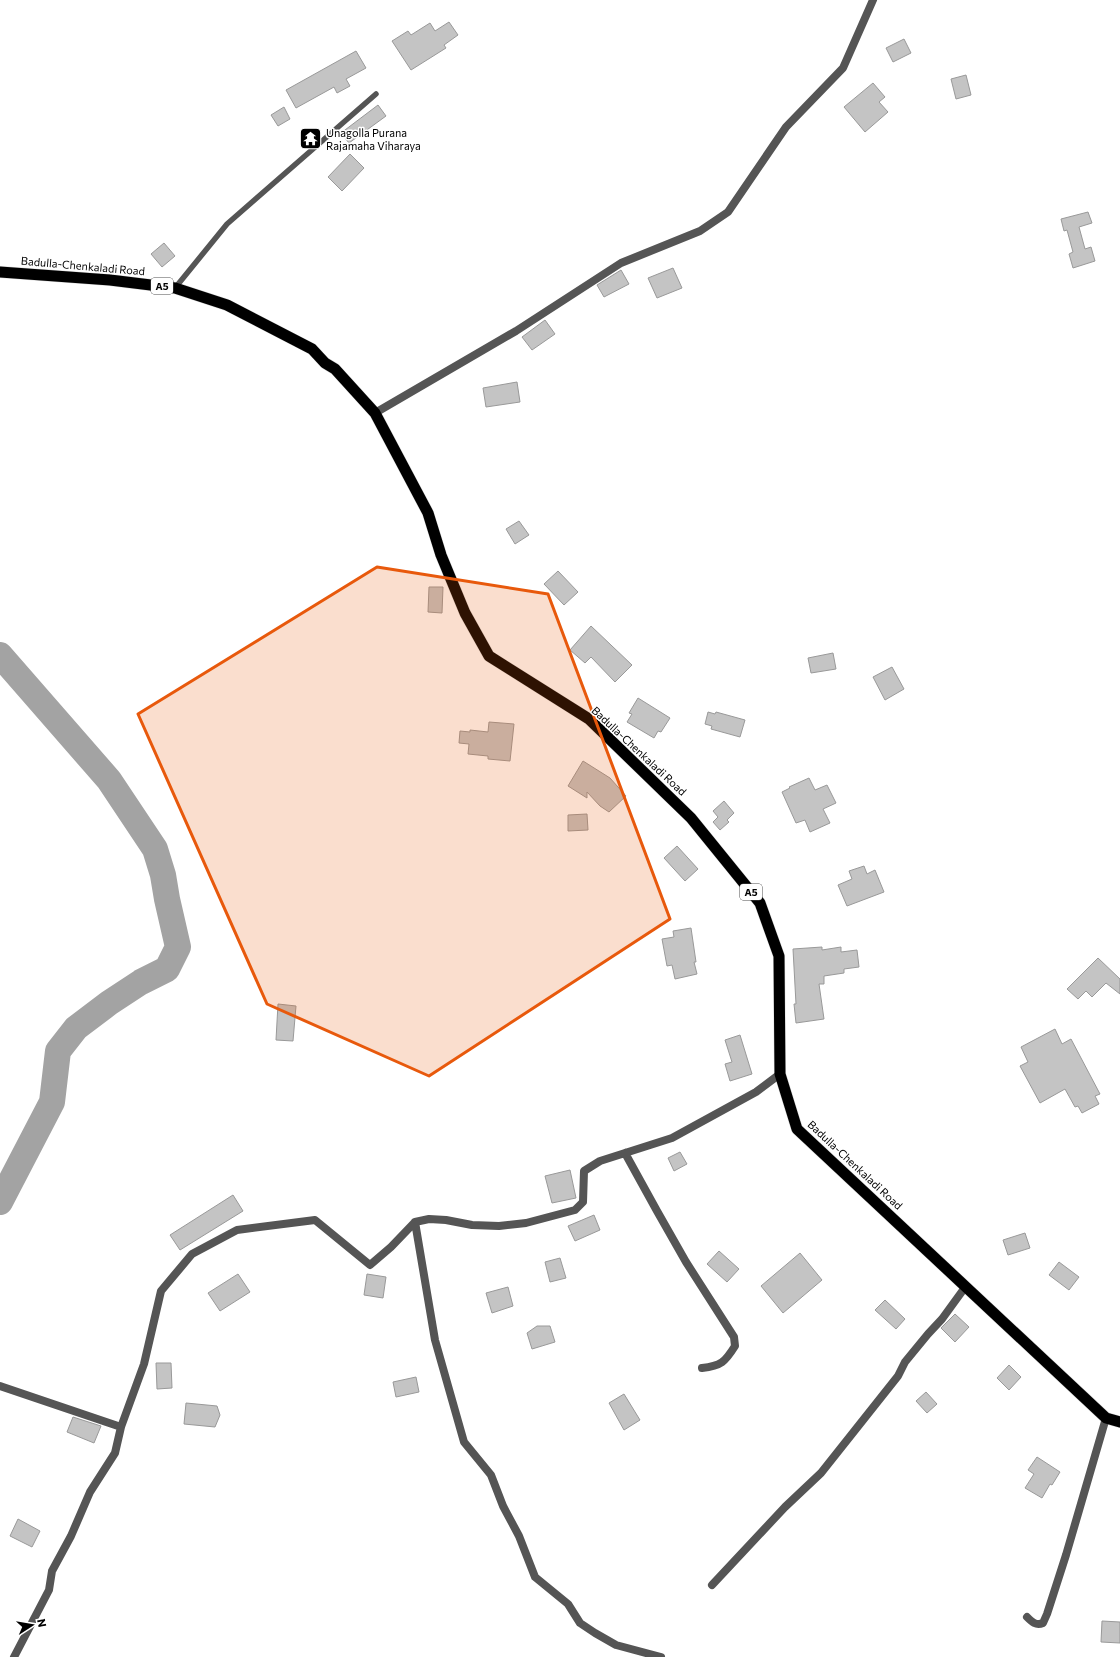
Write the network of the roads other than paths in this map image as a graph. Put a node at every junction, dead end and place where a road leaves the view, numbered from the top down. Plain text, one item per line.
1 (873, 0) edge
2 (376, 94) dead end
3 (0, 272) edge
4 (175, 288) junction
5 (376, 413) junction
6 (780, 1074) junction
7 (625, 1153) junction
8 (416, 1222) junction
9 (966, 1286) junction
10 (702, 1368) dead end
11 (0, 1386) edge
12 (1106, 1418) junction
13 (1120, 1422) edge
14 (121, 1427) junction
15 (712, 1585) dead end
16 (1028, 1617) dead end
17 (14, 1657) edge
18 (661, 1657) edge

1 - 5 street
2 - 4 lane
3 - 4 highway, Badulla-Chenkaladi Road / A5
4 - 5 highway, Badulla-Chenkaladi Road / A5
5 - 6 highway, Badulla-Chenkaladi Road / A5
6 - 7 street
6 - 9 highway, Badulla-Chenkaladi Road / A5
7 - 8 street
7 - 10 street
8 - 14 street
8 - 18 street
9 - 12 highway, Badulla-Chenkaladi Road / A5
9 - 15 street
11 - 14 street
12 - 13 highway, Badulla-Chenkaladi Road / A5
12 - 16 street
14 - 17 street

